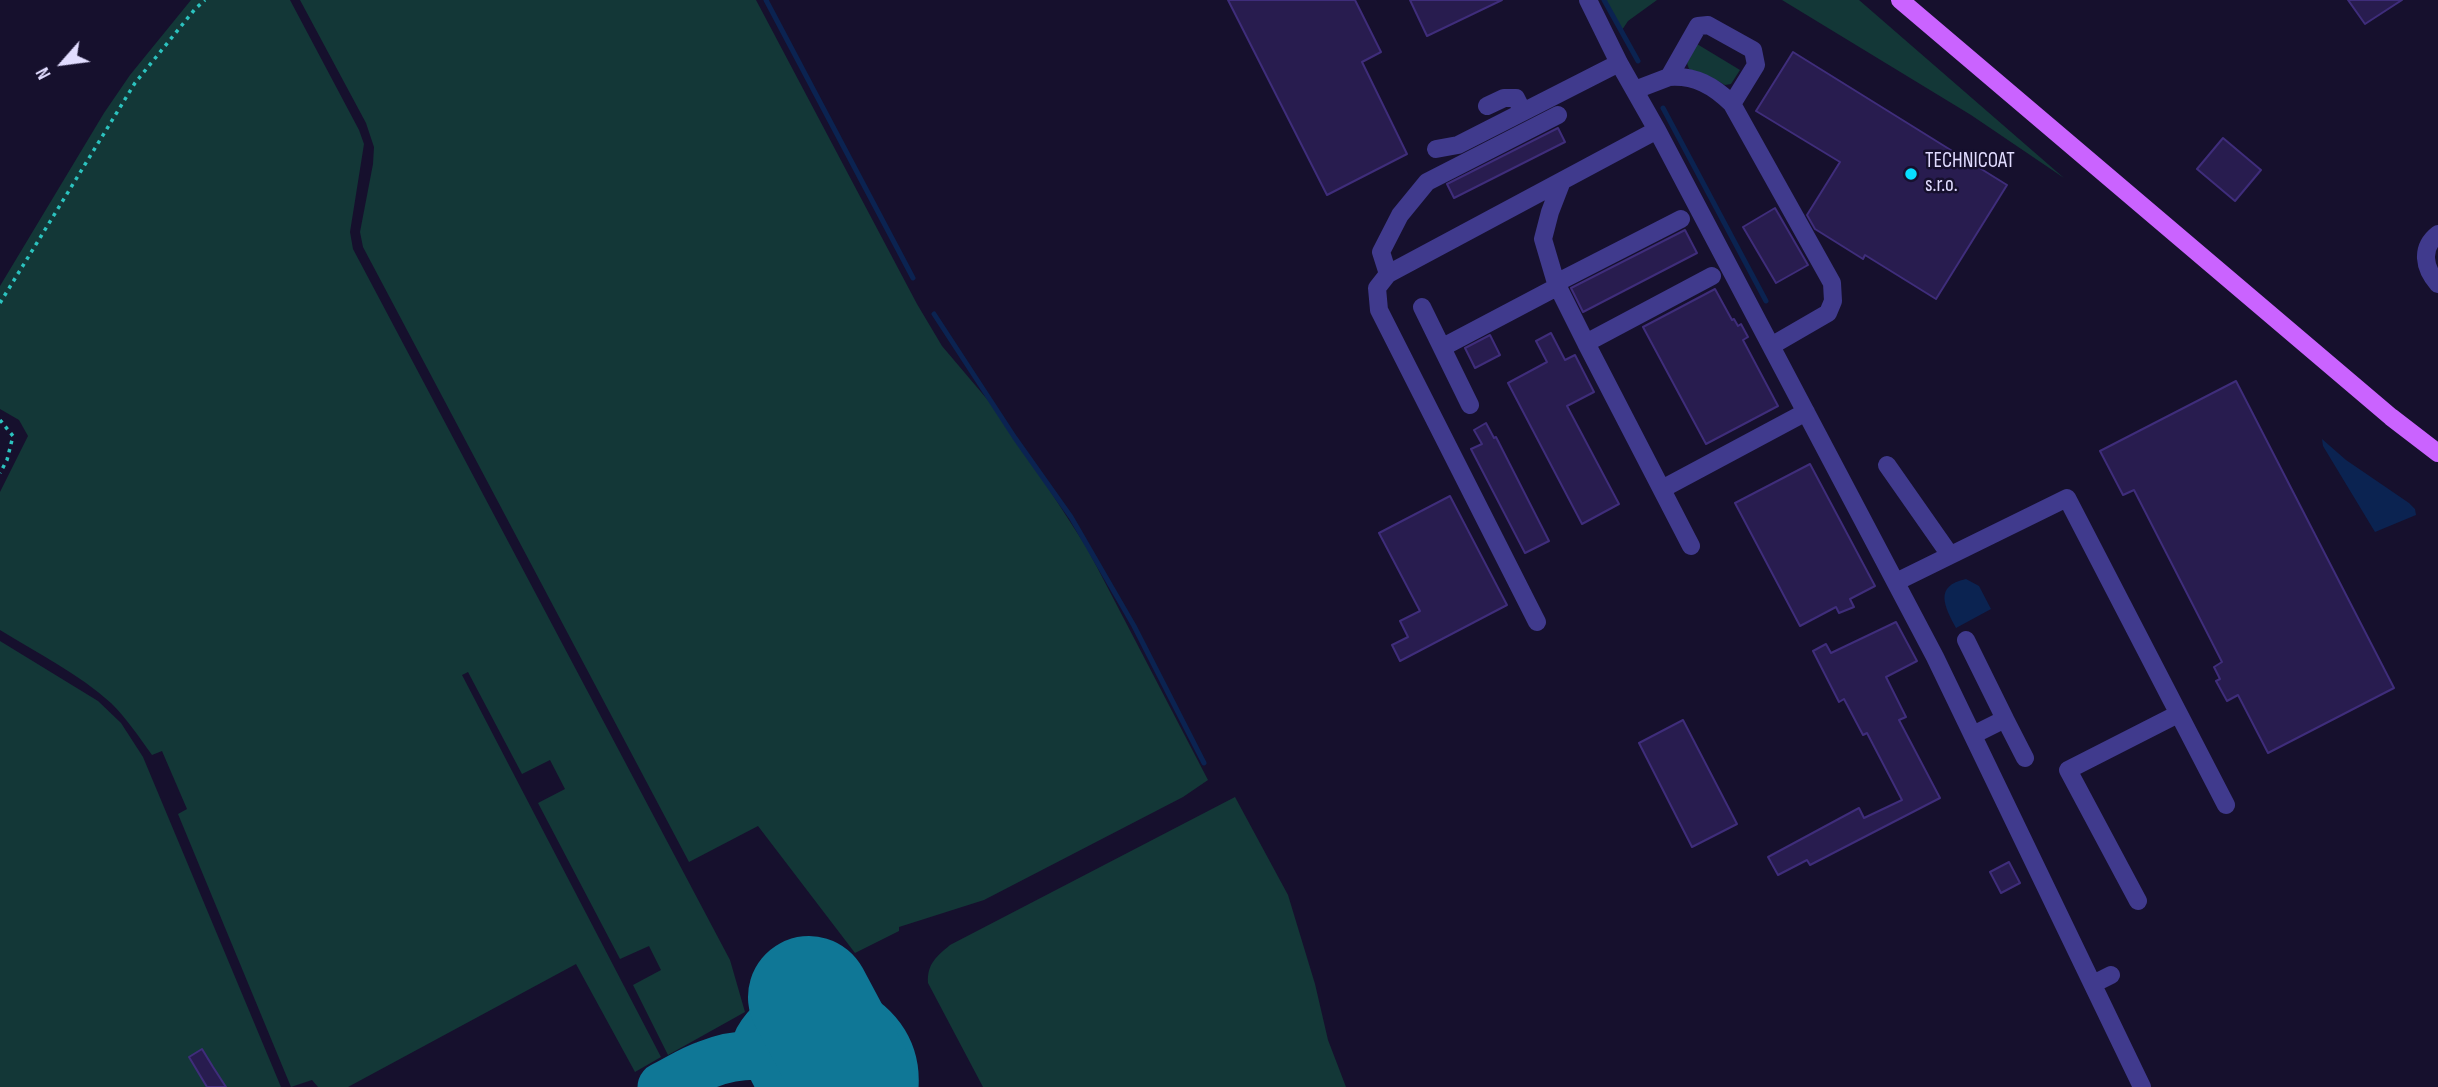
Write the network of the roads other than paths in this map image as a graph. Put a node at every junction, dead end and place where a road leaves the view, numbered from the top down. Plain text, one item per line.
1 (1588, 0) edge
2 (1900, 0) edge
3 (1619, 63) junction
4 (1669, 77) junction
5 (1635, 90) junction
6 (1732, 104) junction
7 (1487, 106) dead end
8 (1523, 112) junction
9 (1559, 114) dead end
10 (1657, 130) junction
11 (1505, 132) junction
12 (1436, 149) dead end
13 (1562, 181) junction
14 (1681, 219) dead end
15 (2438, 234) edge
16 (1388, 274) junction
17 (1712, 276) dead end
18 (1556, 283) junction
19 (2438, 284) edge
20 (1422, 307) dead end
21 (1586, 343) junction
22 (1771, 346) junction
23 (1443, 347) junction
24 (1470, 405) dead end
25 (1807, 412) junction
26 (2438, 453) edge
27 (1887, 465) dead end
28 (1662, 489) junction
29 (1690, 545) dead end
30 (1950, 555) junction
31 (1896, 582) junction
32 (1537, 622) dead end
33 (1966, 640) dead end
34 (2178, 714) junction
35 (2005, 719) junction
36 (1973, 735) junction
37 (2025, 758) dead end
38 (2225, 805) dead end
39 (2138, 901) dead end
40 (2111, 975) dead end
41 (2093, 984) junction
42 (2142, 1087) edge

1 - 3 street
2 - 26 main road
3 - 5 street
3 - 8 street
4 - 5 street
4 - 6 street
4 - 6 street
5 - 10 street
6 - 22 street
7 - 8 street
8 - 11 street
9 - 11 street
10 - 13 street
10 - 22 street
11 - 12 street
11 - 16 street
13 - 16 street
13 - 18 street
14 - 18 street
15 - 19 street
16 - 32 street
17 - 21 street
18 - 21 street
18 - 23 street
20 - 23 street
21 - 28 street
22 - 25 street
23 - 24 street
25 - 28 street
25 - 31 street
27 - 30 street
28 - 29 street
30 - 31 street
30 - 34 street
31 - 36 street
33 - 35 street
34 - 38 street
34 - 39 street
35 - 36 street
35 - 37 street
36 - 41 street
40 - 41 street
41 - 42 street

